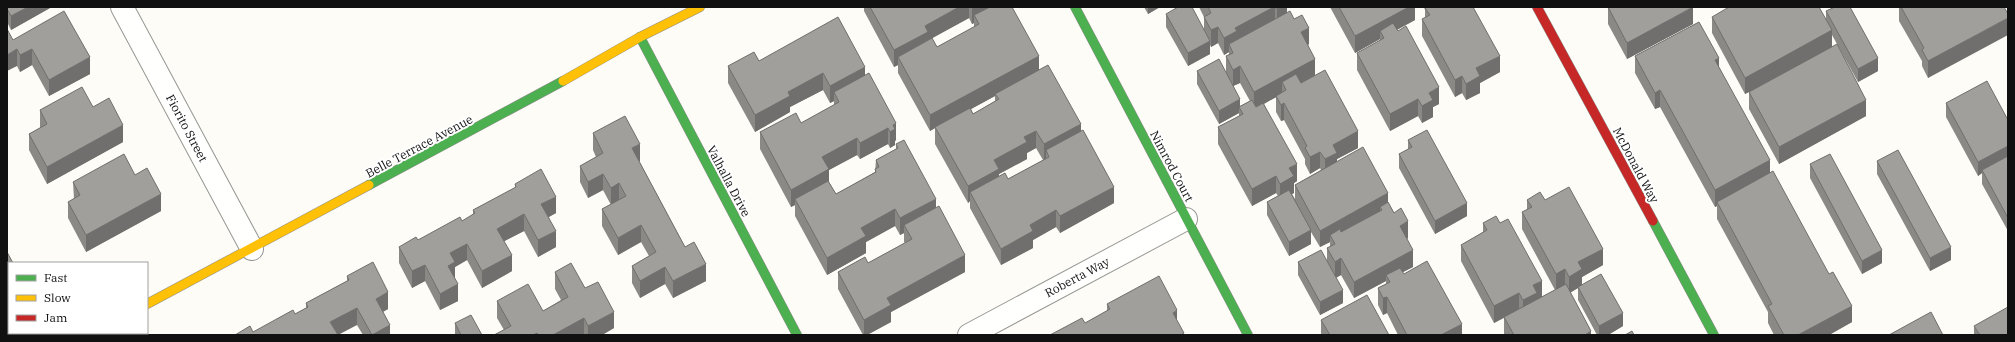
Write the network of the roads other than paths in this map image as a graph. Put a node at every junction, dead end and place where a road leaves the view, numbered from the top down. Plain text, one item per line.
1 (122, 7) edge
2 (700, 7) edge
3 (1075, 7) edge
4 (1537, 7) edge
5 (640, 37) junction
6 (1186, 219) junction
7 (252, 249) junction
8 (148, 303) edge
9 (797, 335) edge
10 (969, 335) edge
11 (1248, 335) edge
12 (1714, 335) edge

1 - 7 street, Fiorito Street
2 - 5 street, Belle Terrace Avenue
3 - 6 street, Nimrod Court
4 - 12 street, McDonald Way
5 - 7 street, Belle Terrace Avenue
5 - 9 street, Valhalla Drive
6 - 10 street, Roberta Way
6 - 11 street, Nimrod Court
7 - 8 street, Belle Terrace Avenue

